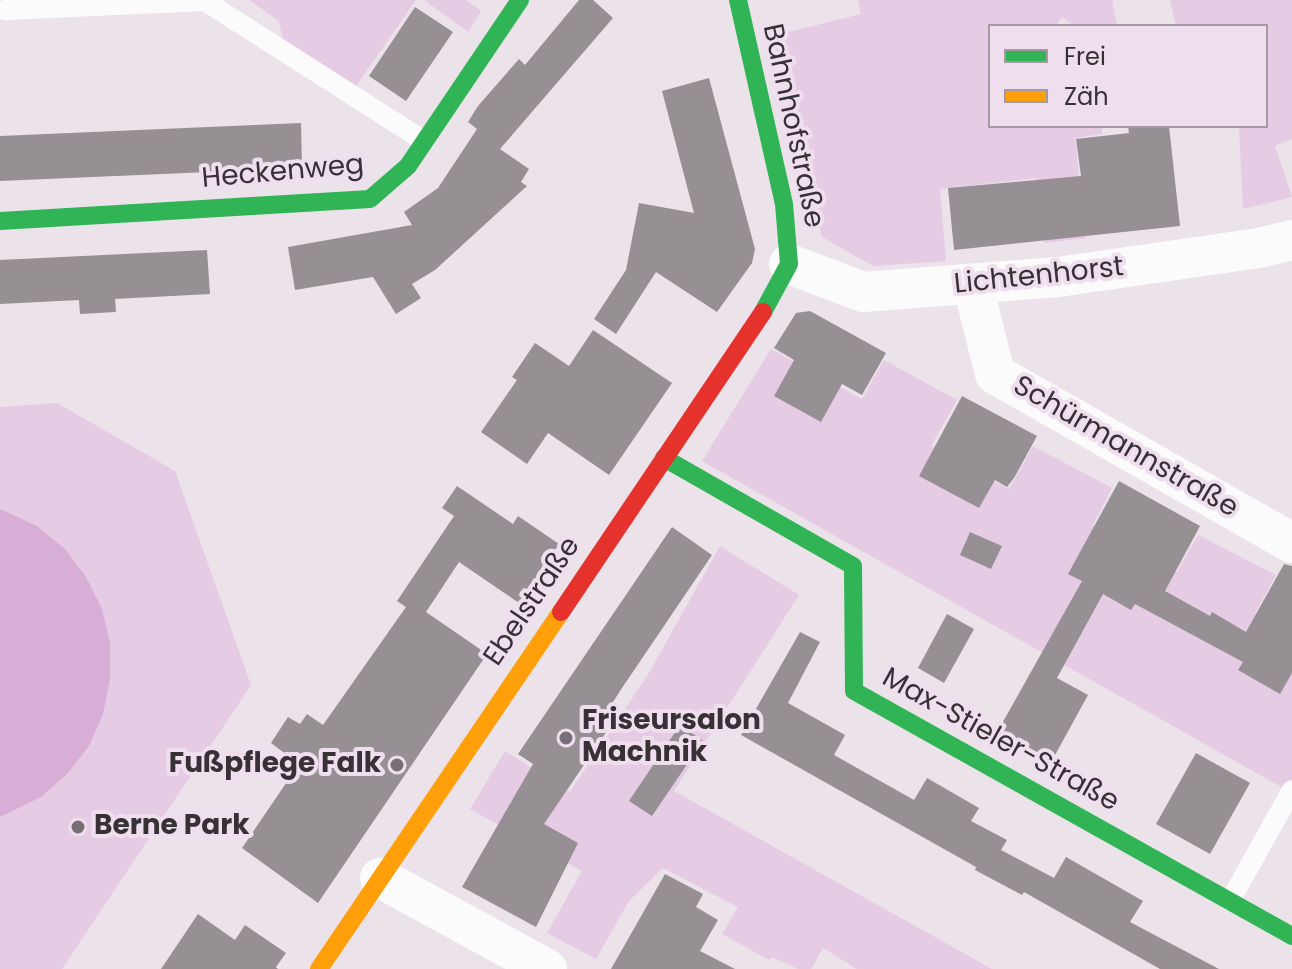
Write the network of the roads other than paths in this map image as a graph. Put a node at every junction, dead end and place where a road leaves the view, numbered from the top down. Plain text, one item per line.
1 (520, 0) edge
2 (738, 0) edge
3 (5, 10) dead end
4 (424, 141) junction
5 (0, 221) edge
6 (1292, 240) edge
7 (789, 264) junction
8 (973, 286) junction
9 (664, 458) junction
10 (1292, 543) edge
11 (1292, 790) edge
12 (380, 878) junction
13 (1230, 901) junction
14 (1292, 936) edge
15 (319, 969) edge
16 (547, 969) edge

1 - 4 street, Heckenweg
2 - 7 street, Bahnhofstraße
3 - 4 lane
4 - 5 street, Heckenweg
6 - 8 street, Lichtenhorst
7 - 8 street, Lichtenhorst
7 - 9 street, Ebelstraße
8 - 10 street, Schürmannstraße
9 - 12 street, Ebelstraße
9 - 13 street, Max-Stieler-Straße
11 - 13 lane
12 - 15 street, Ebelstraße
12 - 16 street
13 - 14 street, Max-Stieler-Straße

